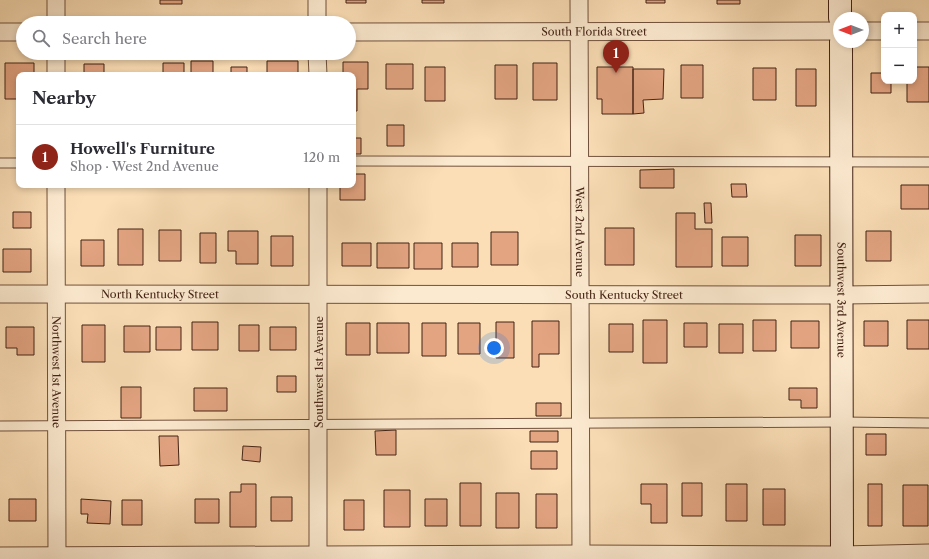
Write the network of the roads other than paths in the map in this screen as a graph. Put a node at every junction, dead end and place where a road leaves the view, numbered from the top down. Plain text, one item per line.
1 (56, 0) edge
2 (317, 0) edge
3 (579, 0) edge
4 (840, 0) edge
5 (840, 12) edge
6 (56, 16) edge
7 (317, 16) edge
8 (833, 31) edge
9 (869, 31) edge
10 (881, 31) edge
11 (917, 31) edge
12 (929, 31) edge
13 (0, 32) edge
14 (16, 32) edge
15 (356, 32) edge
16 (579, 32) junction
17 (841, 48) edge
18 (56, 60) edge
19 (317, 60) edge
20 (56, 72) edge
21 (318, 72) edge
22 (356, 161) edge
23 (580, 161) junction
24 (842, 162) junction
25 (929, 162) edge
26 (0, 163) edge
27 (16, 163) edge
28 (56, 188) edge
29 (318, 188) edge
30 (0, 294) edge
31 (57, 294) junction
32 (319, 294) junction
33 (929, 294) edge
34 (581, 295) junction
35 (841, 295) junction
36 (842, 422) junction
37 (929, 423) edge
38 (318, 424) junction
39 (581, 424) junction
40 (57, 425) junction
41 (0, 426) edge
42 (929, 553) edge
43 (0, 556) edge
44 (318, 557) edge
45 (581, 557) edge
46 (842, 557) edge
47 (57, 558) edge

1 - 6 street
2 - 7 street
3 - 16 street, West 2nd Avenue
4 - 5 main road
8 - 16 street, South Florida Street
9 - 10 street
11 - 12 street
13 - 14 street
15 - 16 street, South Florida Street
16 - 23 street, West 2nd Avenue
17 - 24 main road, Southwest 3rd Avenue
18 - 20 street
19 - 21 street
22 - 23 lane
23 - 24 lane
23 - 34 street, West 2nd Avenue
24 - 25 lane
24 - 35 main road, Southwest 3rd Avenue
26 - 27 lane
28 - 31 street, Northwest 1st Avenue
29 - 32 street, Southwest 1st Avenue
30 - 31 street, North Kentucky Street
31 - 32 street, North Kentucky Street
31 - 40 street, Northwest 1st Avenue
32 - 34 street, South Kentucky Street
32 - 38 street, Southwest 1st Avenue
33 - 35 street, South Kentucky Street
34 - 35 street, South Kentucky Street
34 - 39 street, West 2nd Avenue
35 - 36 main road, Southwest 3rd Avenue
36 - 37 lane
36 - 39 lane
36 - 46 main road, Southwest 3rd Avenue
38 - 39 lane
38 - 40 lane
38 - 44 street, Southwest 1st Avenue
39 - 45 street, West 2nd Avenue
40 - 41 lane
40 - 47 street, Northwest 1st Avenue
42 - 46 street
43 - 47 street
44 - 45 street
44 - 47 street
45 - 46 street

